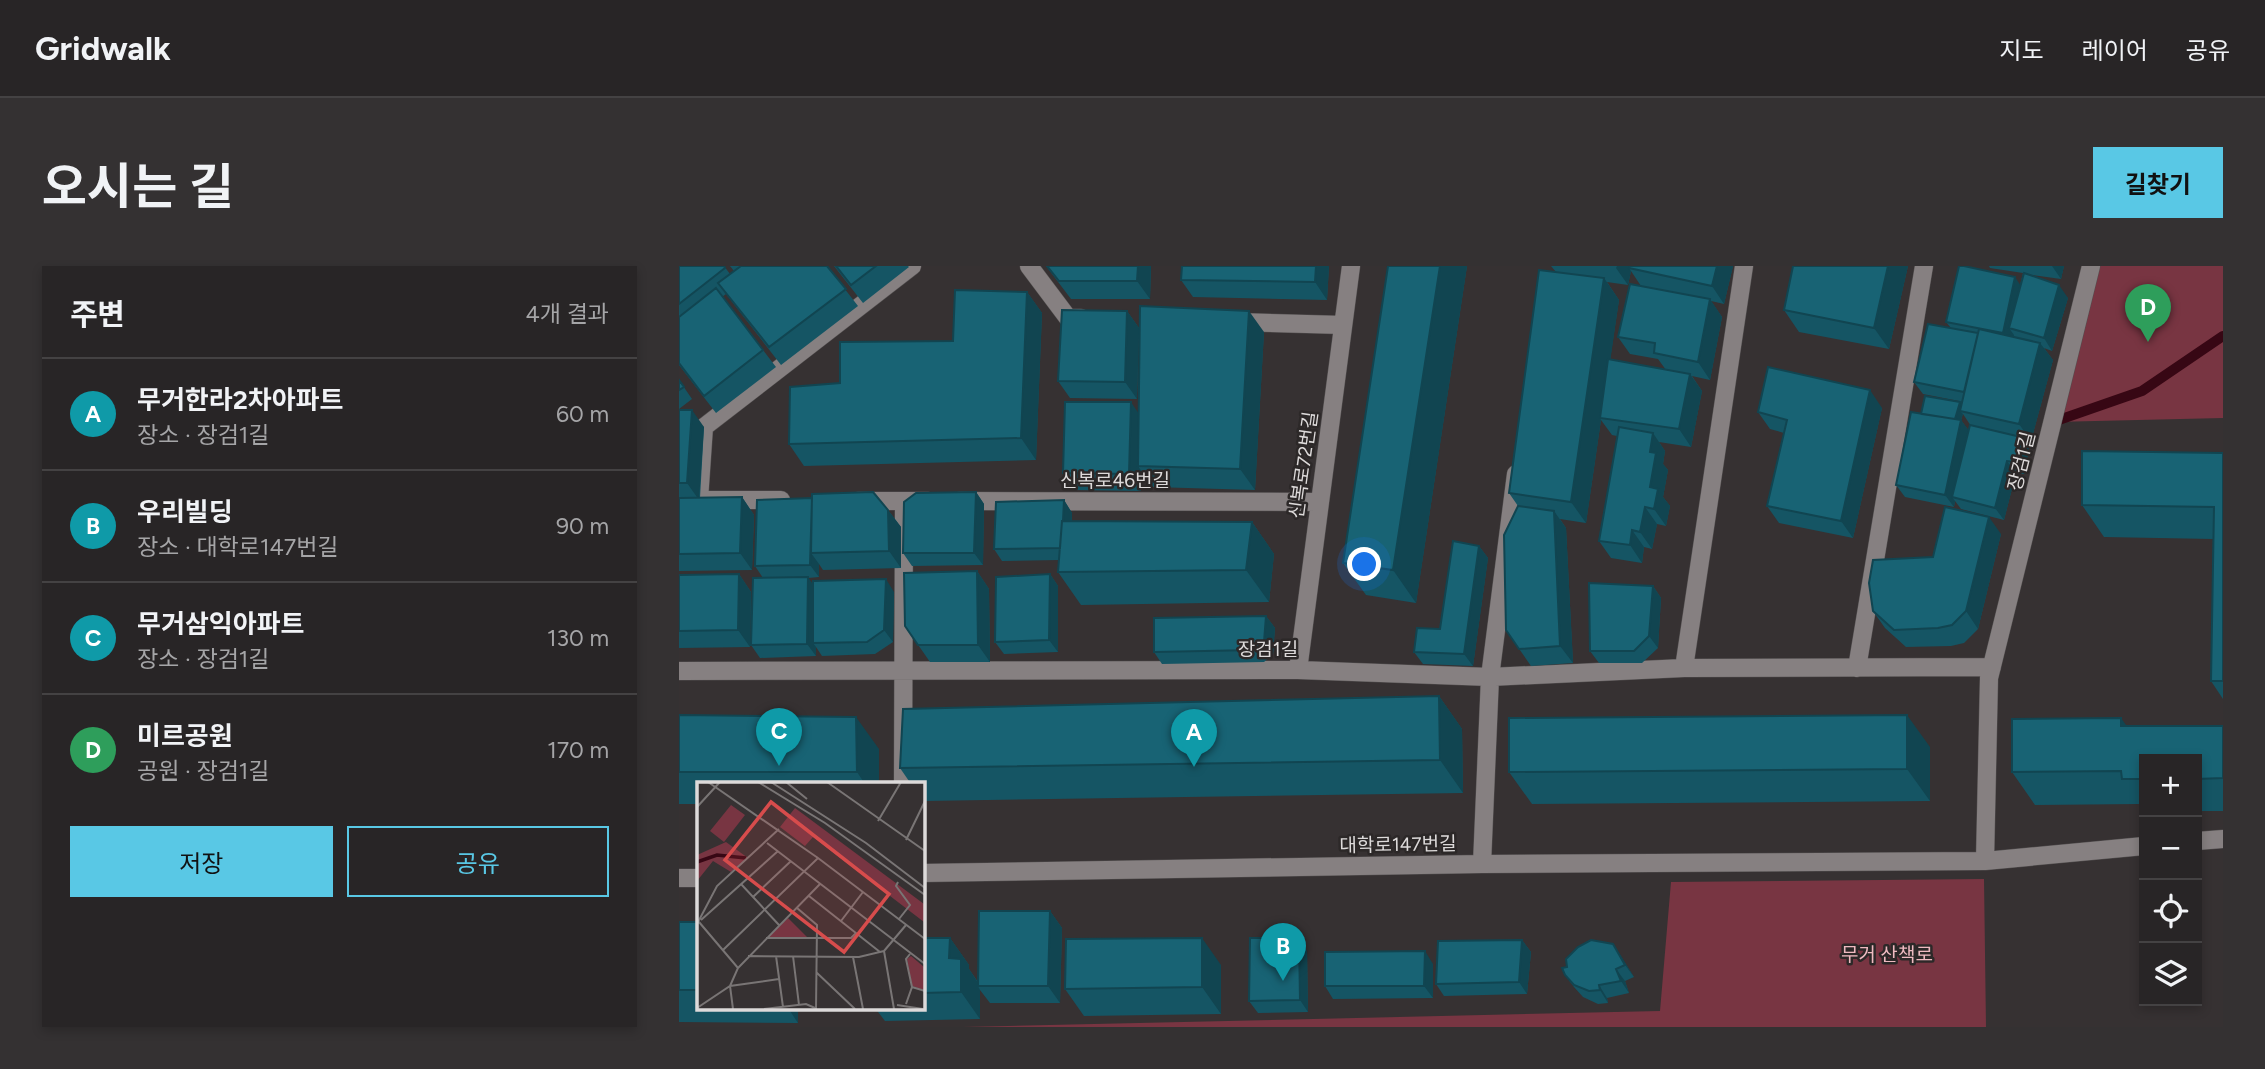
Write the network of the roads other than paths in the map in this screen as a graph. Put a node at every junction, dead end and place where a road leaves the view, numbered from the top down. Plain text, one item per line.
1 (912, 266) edge
2 (1029, 266) edge
3 (1351, 266) edge
4 (1744, 266) edge
5 (1924, 266) edge
6 (2091, 266) edge
7 (1096, 319) edge
8 (1220, 322) edge
9 (1343, 325) junction
10 (1519, 457) edge
11 (679, 500) edge
12 (699, 500) junction
13 (795, 500) edge
14 (835, 500) edge
15 (904, 501) junction
16 (1320, 502) junction
17 (1857, 667) junction
18 (1992, 667) junction
19 (1684, 668) junction
20 (902, 670) junction
21 (1298, 670) junction
22 (679, 671) edge
23 (1490, 677) junction
24 (903, 782) edge
25 (2223, 839) edge
26 (2202, 841) edge
27 (2139, 846) edge
28 (1985, 861) junction
29 (1482, 864) junction
30 (924, 873) edge
31 (679, 878) edge
32 (697, 878) edge

1 - 12 street
2 - 7 street
3 - 9 street, 신복로72번길
4 - 19 street
5 - 17 street
6 - 18 street, 장검1길
8 - 9 street
9 - 16 street, 신복로72번길
10 - 23 street, 대학로147번길
11 - 12 street
12 - 13 street
14 - 15 street, 신복로46번길
15 - 16 street, 신복로46번길
15 - 20 street
16 - 21 street, 신복로72번길
17 - 18 street, 장검1길
17 - 19 street, 장검1길
18 - 28 street, 장검1길
19 - 23 street, 장검1길
20 - 21 street, 장검1길
20 - 22 street, 장검1길
20 - 24 street
21 - 23 street, 장검1길
23 - 29 street, 대학로147번길
25 - 26 street
27 - 28 street
28 - 29 street
29 - 30 street, 대학로147번길
31 - 32 street

